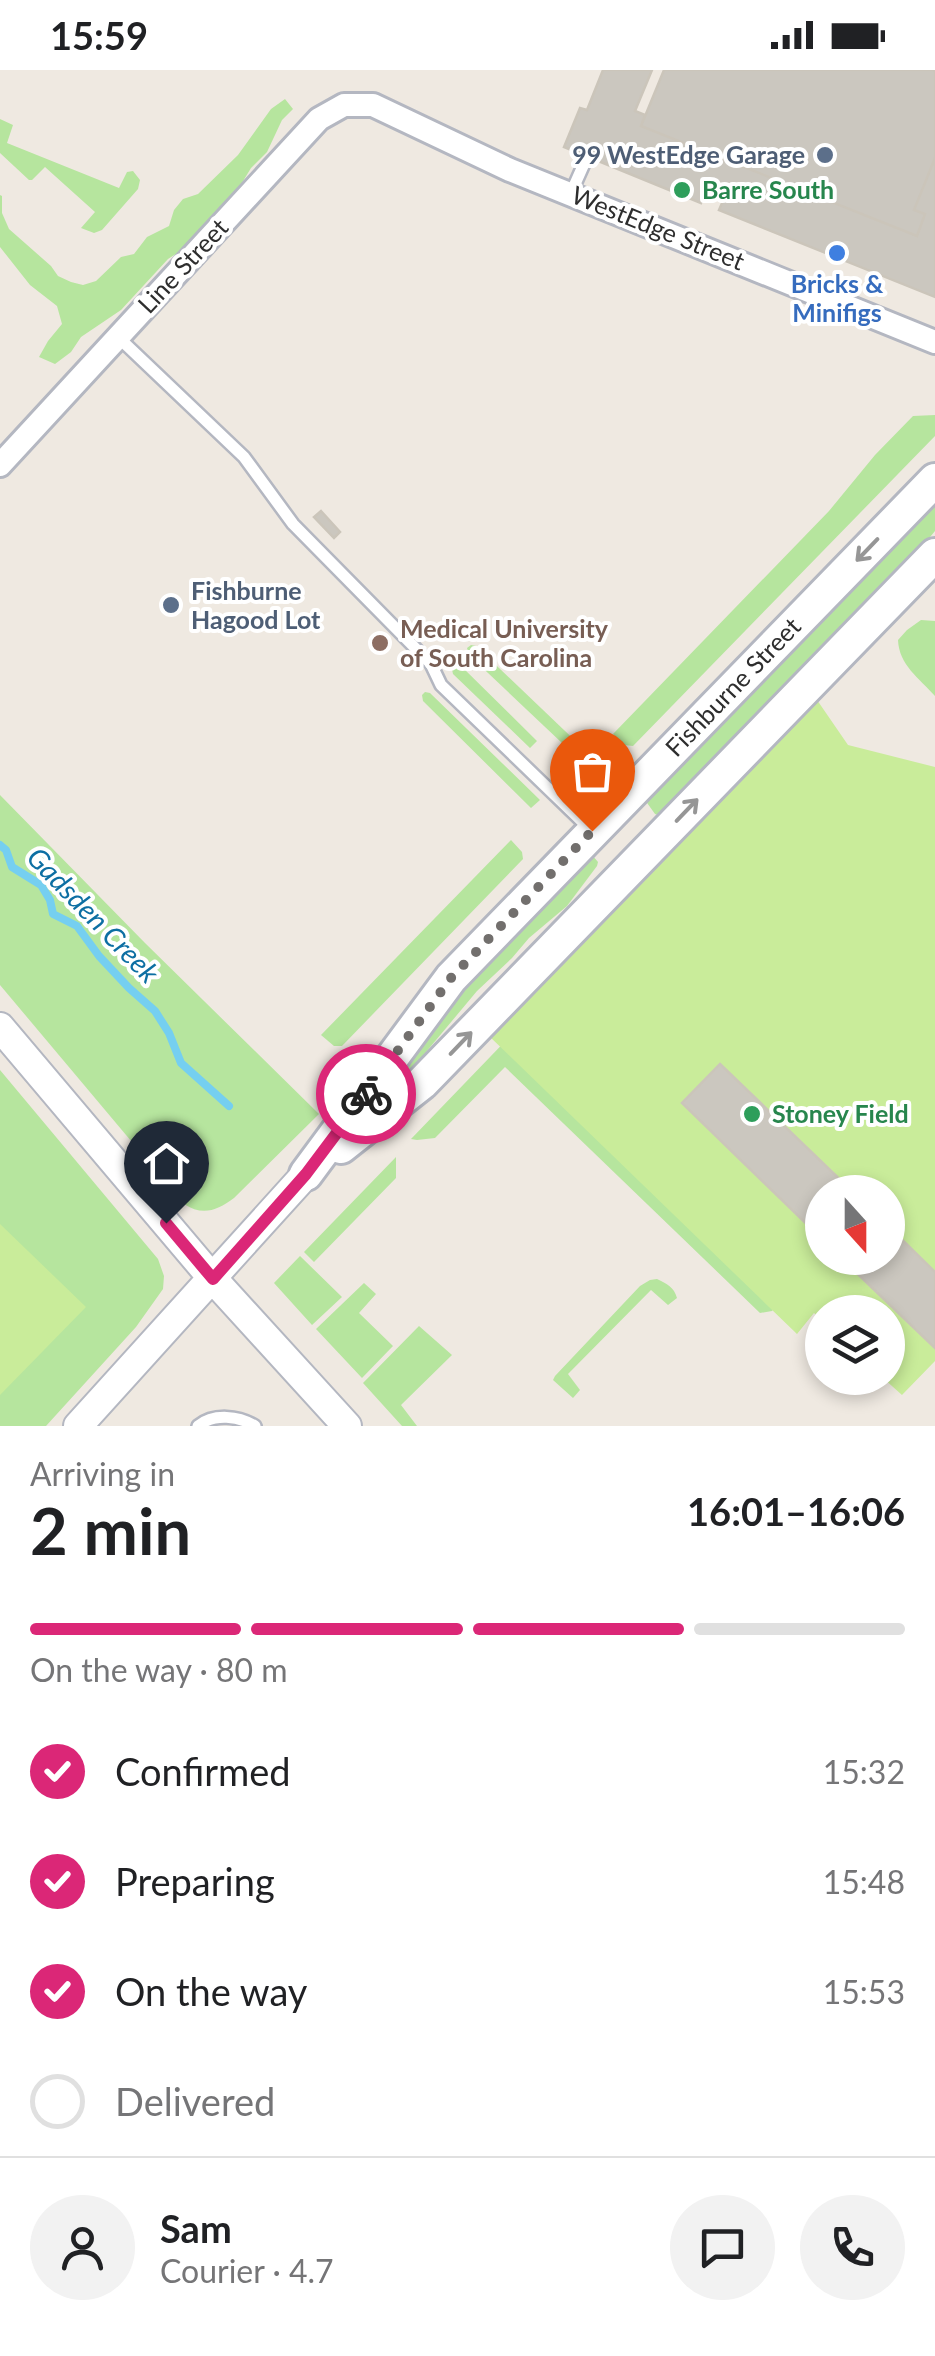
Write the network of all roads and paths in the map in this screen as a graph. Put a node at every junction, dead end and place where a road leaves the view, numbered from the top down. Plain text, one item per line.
1 (384, 109) joint
2 (587, 157) dead end
3 (571, 192) junction
4 (118, 337) junction
5 (935, 342) edge
6 (0, 465) edge
7 (935, 480) edge
8 (935, 555) edge
9 (598, 826) junction
10 (642, 857) junction
11 (0, 1027) edge
12 (306, 1174) junction
13 (213, 1279) junction
14 (78, 1426) edge
15 (198, 1426) edge
16 (255, 1426) edge
17 (347, 1426) edge

1 - 3 street, WestEdge Street
1 - 4 street, Line Street
2 - 3 lane
3 - 5 street, WestEdge Street
4 - 6 street, Line Street
4 - 9 lane
7 -> 9 main road, Fishburne Street
10 -> 8 main road, Fishburne Street
9 - 10 main road
9 - 12 main road, Fishburne Street
12 -> 10 main road, Fishburne Street
11 - 13 street
12 - 13 street, Fishburne Street
13 - 14 street, Fishburne Street
13 - 17 street
15 - 16 lane

